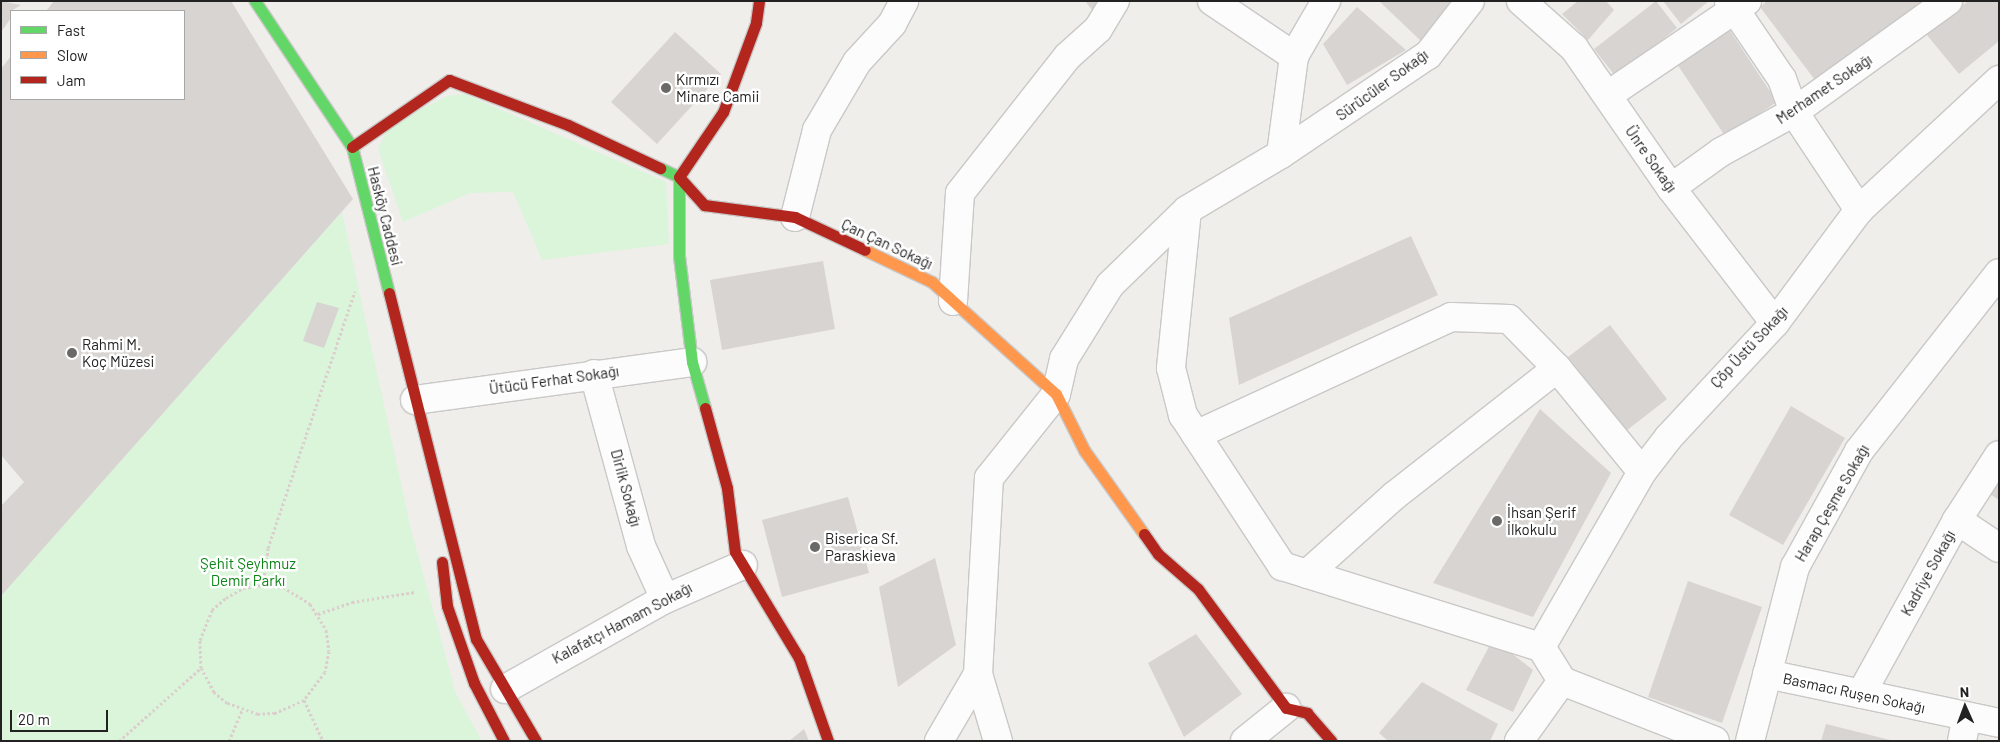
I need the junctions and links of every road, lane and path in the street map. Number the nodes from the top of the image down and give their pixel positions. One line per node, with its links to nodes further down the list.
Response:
1 (254, 1): 15 (street, Hasköy Caddesi)
2 (759, 1): 17 (street)
3 (904, 1): 21 (street)
4 (1115, 1): 24 (street)
5 (1212, 1): 11 (street)
6 (1326, 1): 11 (street)
7 (1470, 1): 16 (street, Sürücüler Sokağı)
8 (1521, 1): 13 (street, Ünre Sokağı)
9 (1948, 1): 14 (street, Merhamet Sokağı)
10 (1737, 4): 13 (street); 14 (street)
11 (1294, 56): 16 (street)
12 (1999, 80): 20 (street, Çöp Üstü Sokağı)
13 (1608, 95): 18 (street, Ünre Sokağı)
14 (1794, 112): 18 (street, Merhamet Sokağı); 20 (street)
15 (352, 147): 17 (street); 30 (street, Hasköy Caddesi)
16 (1281, 154): 19 (street, Sürücüler Sokağı)
17 (679, 177): 21 (street, Çan Çan Sokağı); 26 (street)
18 (1671, 188): 25 (street, Ünre Sokağı)
19 (1187, 210): 29 (street, Sürücüler Sokağı); 31 (street)
20 (1859, 210): 25 (street, Çöp Üstü Sokağı)
21 (795, 217): 24 (street, Çan Çan Sokağı)
22 (1998, 275): 46 (street, Harap Çeşme Sokağı)
23 (356, 289): 39 (path)
24 (953, 301): 29 (street, Çan Çan Sokağı)
25 (1775, 323): 34 (street, Çöp Üstü Sokağı)
26 (692, 362): 28 (street, Ütücü Ferhat Sokağı); 37 (street)
27 (1557, 368): 31 (street); 34 (street); 38 (street)
28 (594, 374): 30 (street, Ütücü Ferhat Sokağı); 41 (street, Dirlik Sokağı)
29 (1056, 394): 45 (street); 51 (street)
30 (415, 400): 33 (street, Hasköy Caddesi)
31 (1196, 435): 38 (street)
32 (1999, 455): 35 (street, Kadriye Sokağı)
33 (431, 462): 40 (street); 48 (street)
34 (1642, 472): 43 (street, Çöp Üstü Sokağı)
35 (1957, 520): 36 (street); 49 (street, Kadriye Sokağı)
36 (1999, 548)
37 (743, 565): 41 (street, Kalafatçı Hamam Sokağı); 60 (street)
38 (1307, 574): 43 (street)
39 (263, 585): 42 (path); 44 (path)
40 (445, 587): 42 (path); 58 (street)
41 (665, 599): 48 (street, Kalafatçı Hamam Sokağı)
42 (318, 614): 50 (path)
43 (1541, 648): 47 (street)
44 (201, 668): 52 (path); 55 (path)
45 (978, 674): 61 (street); 62 (street)
46 (1767, 674): 49 (street, Basmacı Ruşen Sokağı); 67 (street, Harap Çeşme Sokağı)
47 (1562, 681): 65 (street); 66 (street)
48 (505, 689): 59 (street)
49 (1861, 694): 54 (street, Basmacı Ruşen Sokağı)
50 (304, 700): 52 (path); 57 (path)
51 (1286, 708): 63 (street); 64 (street)
52 (242, 710): 56 (path)
53 (1999, 723): 54 (street, Basmacı Ruşen Sokağı)
54 (1964, 729)
55 (119, 741)
56 (230, 741)
57 (323, 741)
58 (504, 741)
59 (536, 741)
60 (828, 741)
61 (939, 741)
62 (998, 741)
63 (1245, 741)
64 (1331, 741)
65 (1519, 741)
66 (1715, 741)
67 (1750, 741)

